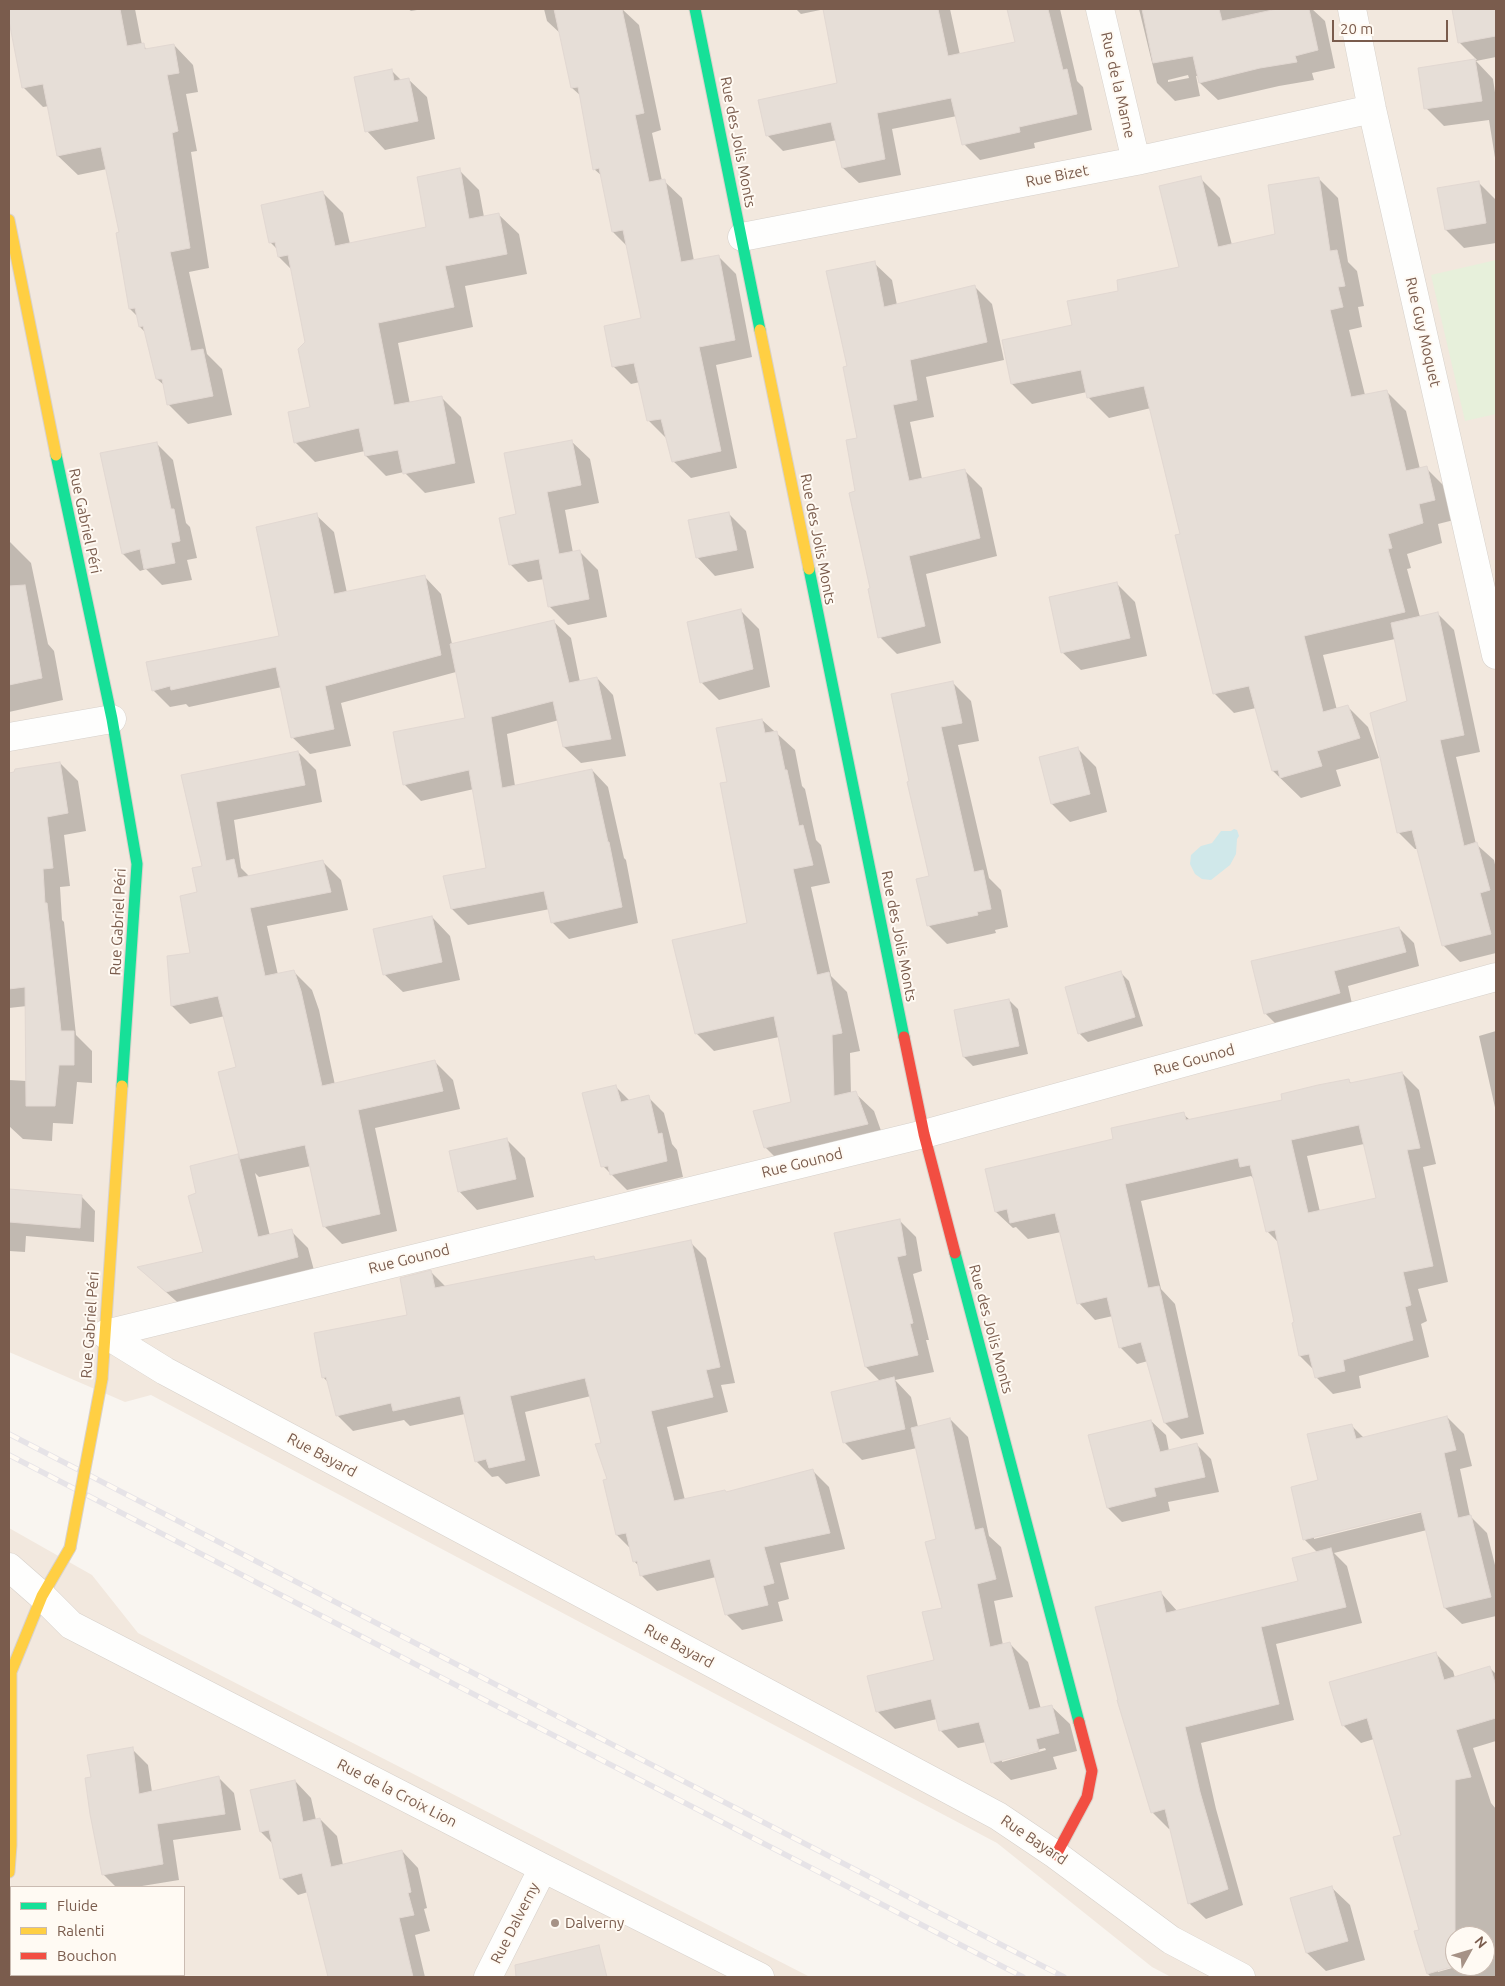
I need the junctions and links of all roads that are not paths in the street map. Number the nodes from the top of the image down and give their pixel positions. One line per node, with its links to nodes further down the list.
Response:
1 (695, 9): 7 (street, Rue des Jolis Monts)
2 (1100, 9): 5 (street, Rue de la Marne)
3 (1352, 9): 4 (street, Rue Guy Moquet)
4 (1372, 109): 5 (street, Rue Bizet); 8 (street, Rue Guy Moquet)
5 (1136, 161): 7 (street, Rue Bizet)
6 (9, 220): 9 (street, Rue Gabriel Péri)
7 (742, 238): 12 (street, Rue des Jolis Monts)
8 (1496, 655)
9 (112, 719): 10 (street); 13 (street, Rue Gabriel Péri)
10 (9, 737)
11 (1496, 977): 12 (street, Rue Gounod)
12 (924, 1134): 13 (street, Rue Gounod); 16 (street, Rue des Jolis Monts)
13 (105, 1334): 15 (street, Rue Gabriel Péri, bridge); 16 (street, Rue Bayard)
14 (9, 1567): 15 (street, Rue de la Croix Lion)
15 (42, 1596): 17 (street, Rue de la Croix Lion); 18 (street, Rue Gabriel Péri)
16 (1056, 1854): 21 (street, Rue Bayard)
17 (543, 1868): 19 (street, Rue Dalverny); 20 (street, Rue de la Croix Lion)
18 (9, 1872)
19 (488, 1977)
20 (760, 1977)
21 (1241, 1977)

